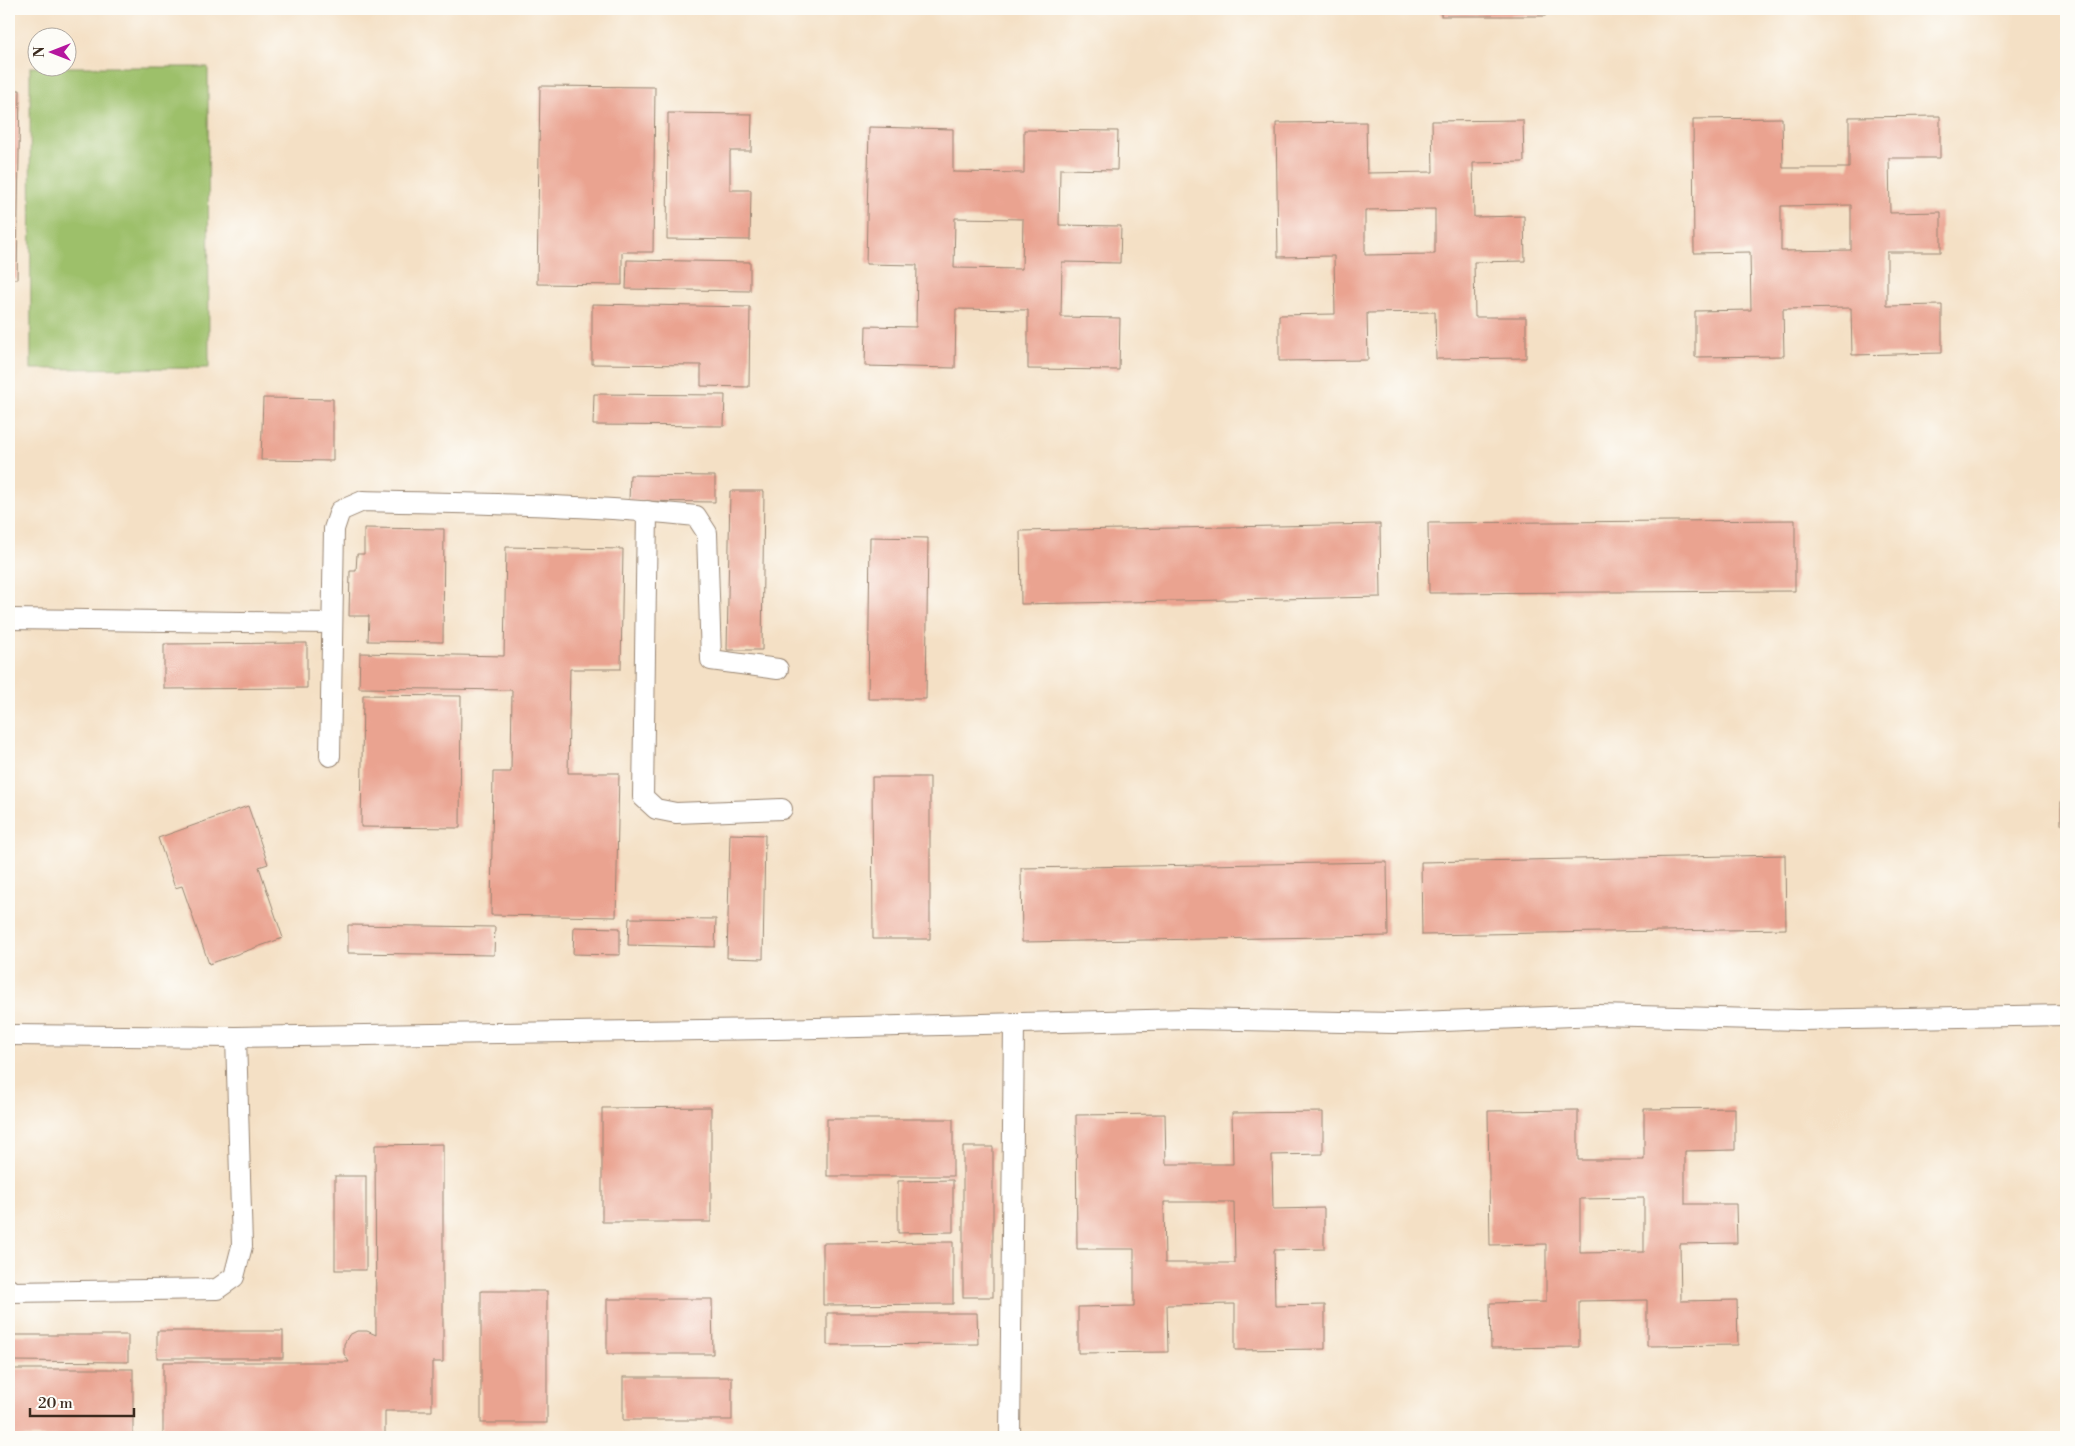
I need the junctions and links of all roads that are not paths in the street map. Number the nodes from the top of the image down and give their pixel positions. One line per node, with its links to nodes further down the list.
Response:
1 (647, 511): 3 (lane); 4 (lane); 6 (lane)
2 (9, 619): 3 (lane)
3 (331, 623): 5 (lane)
4 (778, 669)
5 (330, 756)
6 (782, 809)
7 (2066, 1014): 8 (lane)
8 (1014, 1023): 10 (lane); 12 (lane)
9 (9, 1035): 10 (lane)
10 (236, 1037): 11 (lane)
11 (9, 1289)
12 (1010, 1437)

